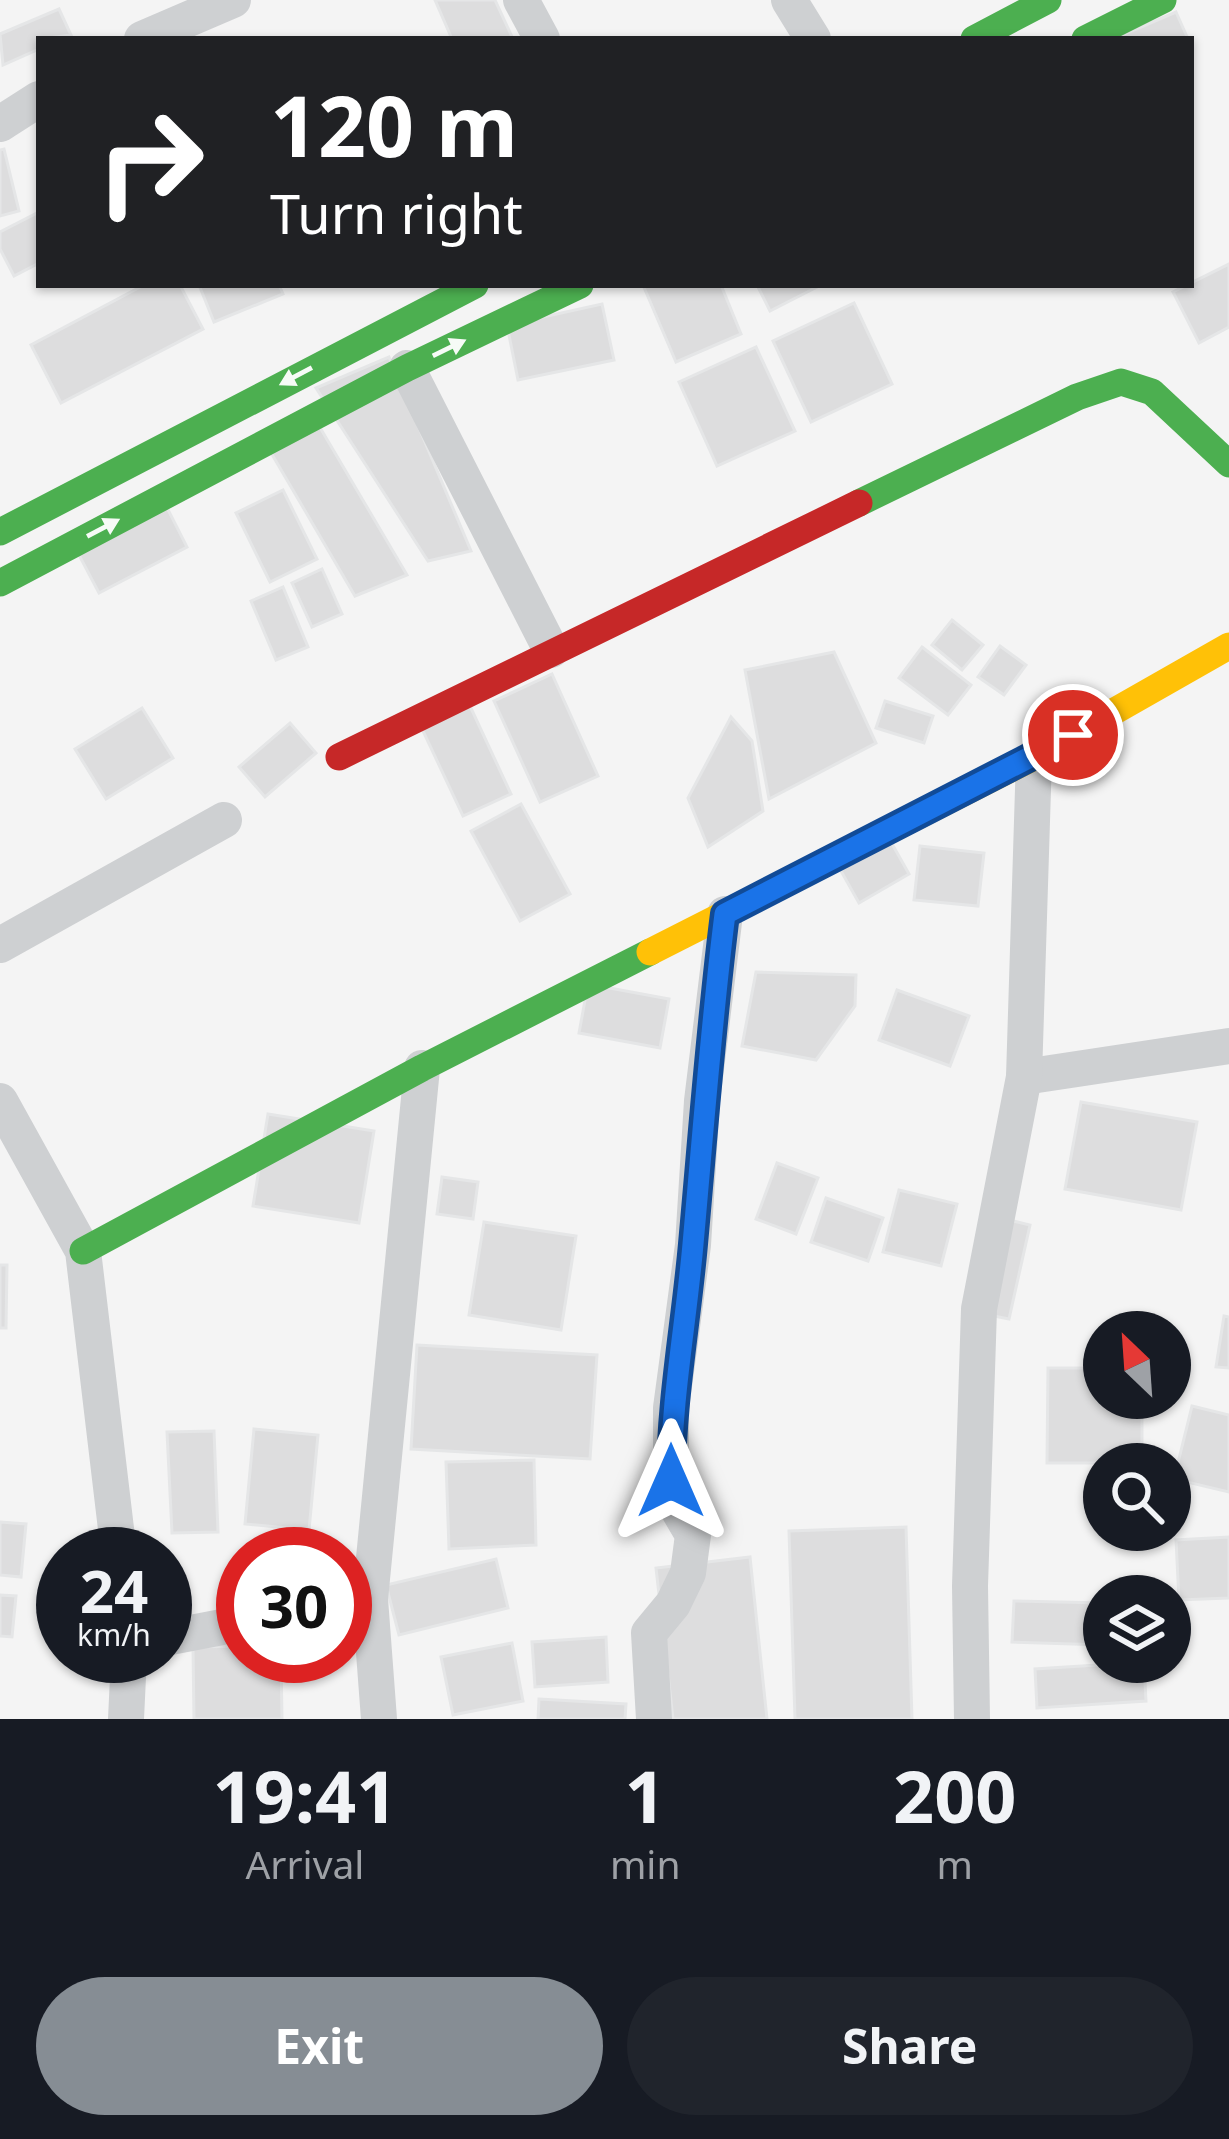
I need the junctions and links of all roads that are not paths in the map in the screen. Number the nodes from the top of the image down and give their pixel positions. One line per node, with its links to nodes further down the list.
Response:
1 (233, 0): 6 (street)
2 (521, 0): 7 (street)
3 (789, 0): 8 (street)
4 (1048, 0): 9 (street)
5 (1163, 0): 10 (street)
6 (149, 36)
7 (540, 36)
8 (811, 36)
9 (980, 36)
10 (1091, 36)
11 (36, 101): 12 (street)
12 (0, 124)
13 (469, 288): 17 (street, one-way to 17)
14 (574, 288): 15 (street, one-way to 14)
15 (407, 368): 18 (street, one-way to 15); 20 (street)
16 (1229, 464): 20 (street)
17 (0, 532)
18 (0, 583)
19 (1229, 646): 22 (street)
20 (551, 650): 21 (street)
21 (339, 757)
22 (1034, 757): 24 (street); 28 (street)
23 (224, 820): 25 (street)
24 (725, 914): 27 (street); 37 (street)
25 (0, 945)
26 (1229, 1046): 28 (street)
27 (422, 1068): 30 (street); 32 (street)
28 (1024, 1077): 38 (street)
29 (0, 1101): 30 (street)
30 (83, 1250): 31 (street)
31 (116, 1527)
32 (366, 1527)
33 (372, 1681): 36 (street)
34 (128, 1683): 35 (street)
35 (126, 1719)
36 (379, 1719)
37 (654, 1719)
38 (972, 1719)

